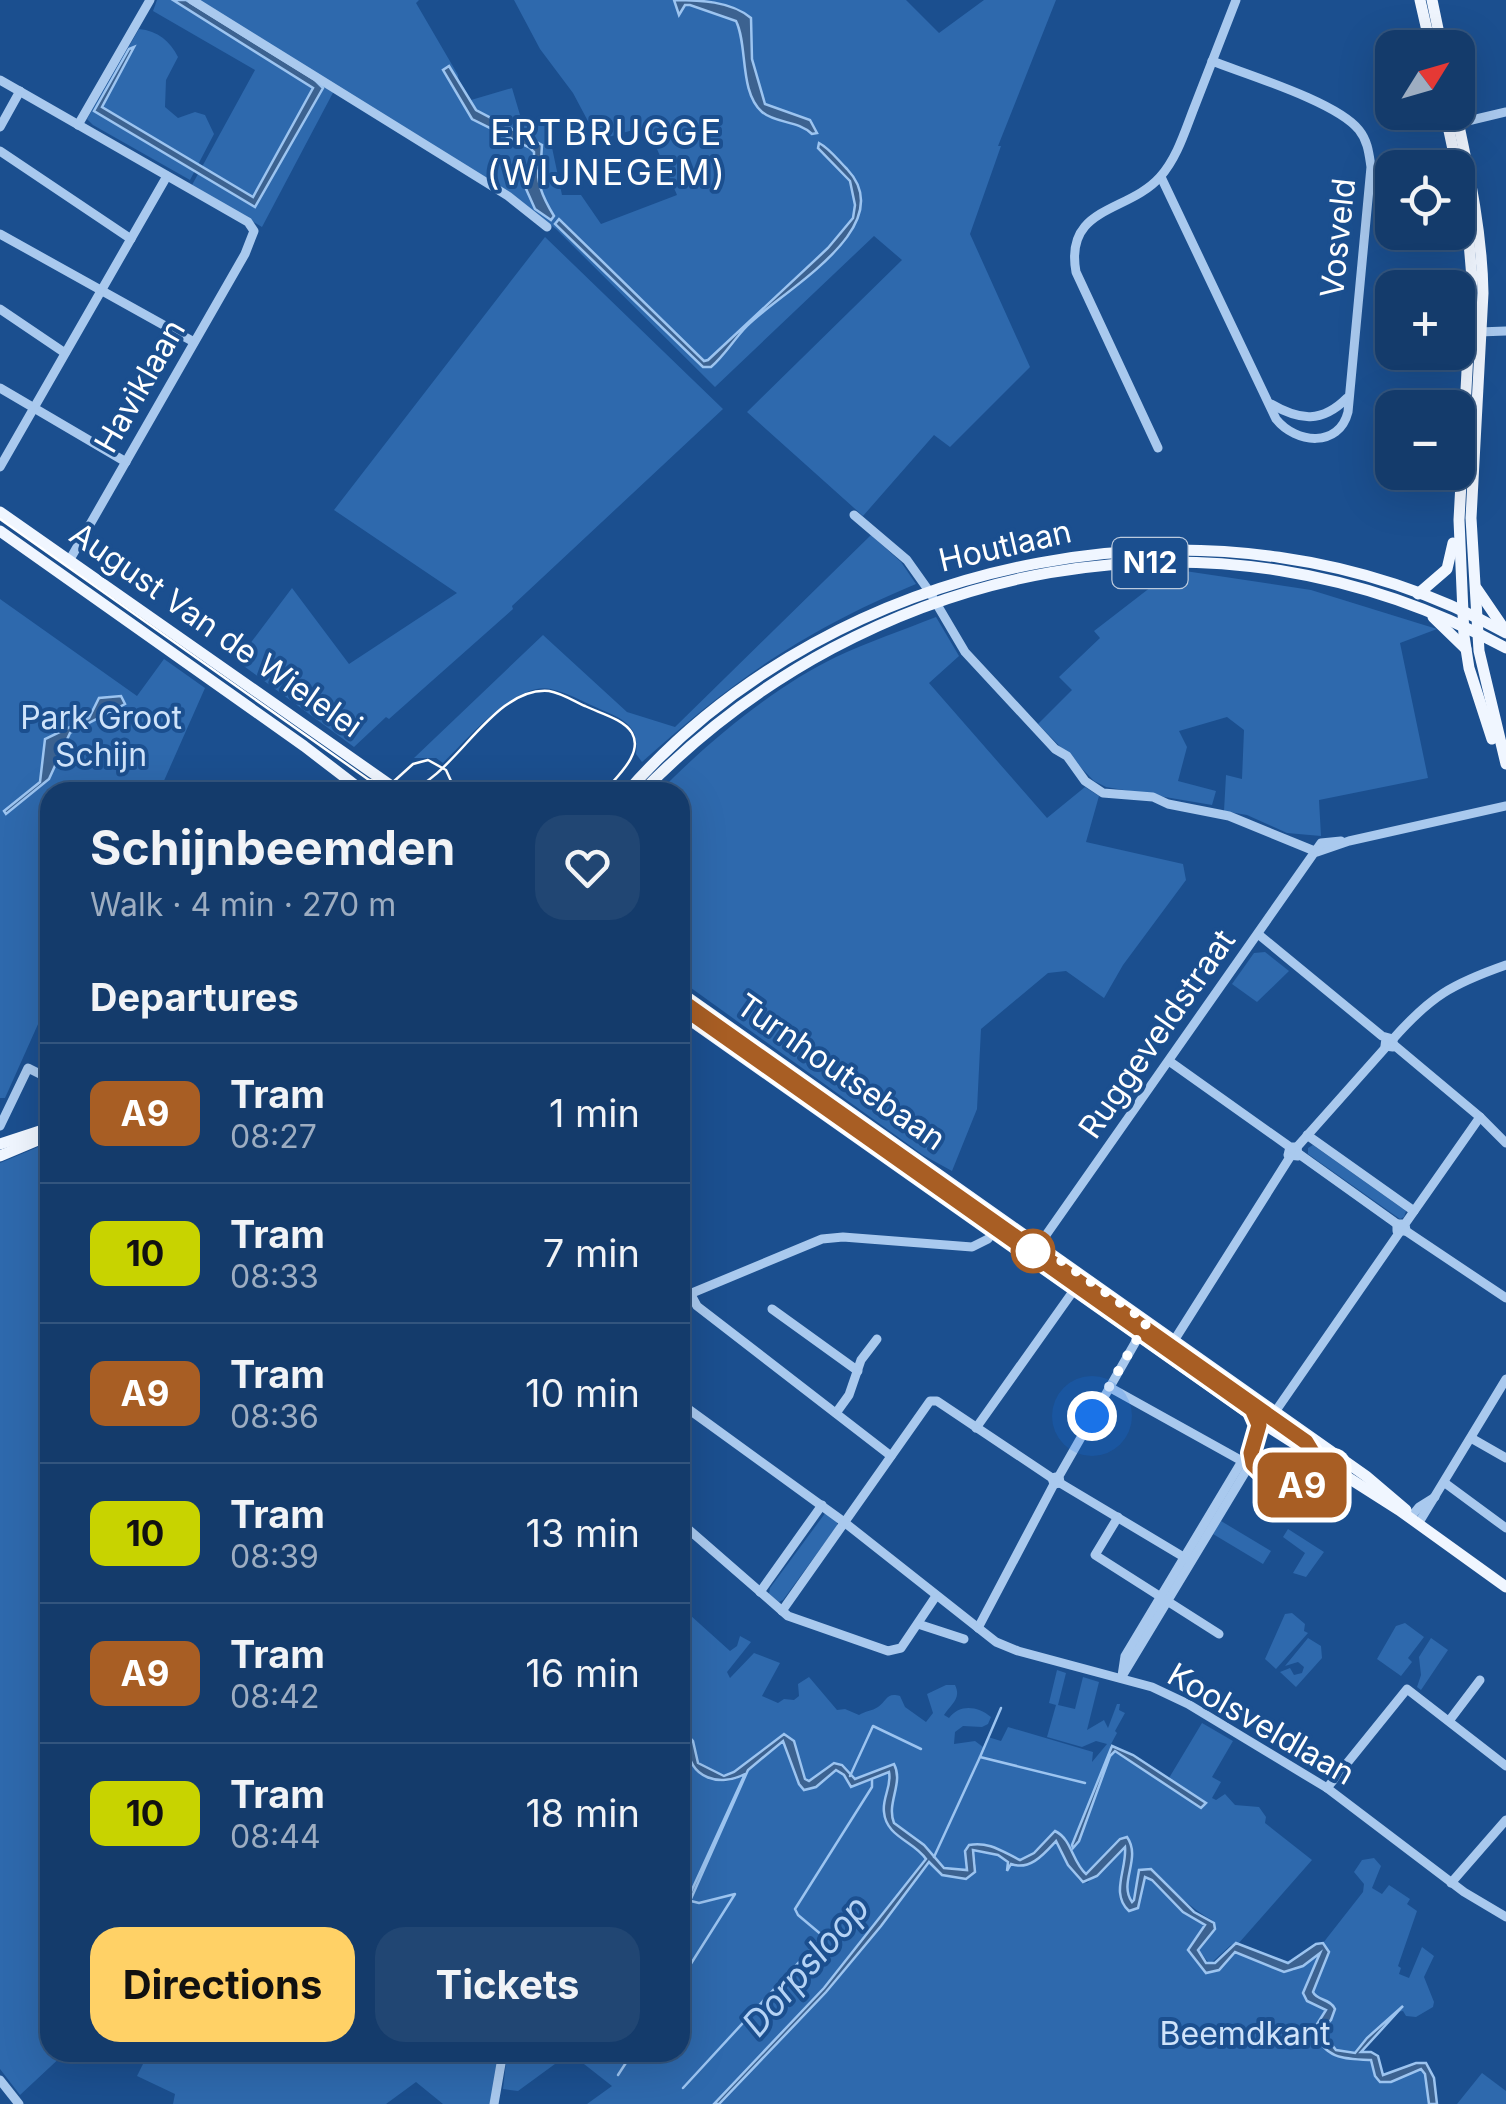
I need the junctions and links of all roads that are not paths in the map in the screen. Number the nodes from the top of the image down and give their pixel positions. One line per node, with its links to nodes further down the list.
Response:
1 (150, 0): 13 (street)
2 (192, 0): 18 (street)
3 (1236, 0): 8 (street)
4 (1420, 0): 6 (main road)
5 (1432, 0): 7 (main road)
6 (1426, 30)
7 (1438, 30)
8 (1212, 61): 17 (street); 29 (street, Vosveld)
9 (0, 80): 10 (street)
10 (20, 92): 13 (street); 14 (street)
11 (1506, 112): 12 (street)
12 (1475, 116)
13 (78, 125): 16 (street)
14 (0, 127)
15 (0, 151): 20 (street)
16 (167, 176): 20 (street); 26 (street, Haviklaan)
17 (1160, 176): 30 (street, Vosveld); 32 (street)
18 (547, 227)
19 (0, 234): 22 (street)
20 (131, 239): 22 (street)
21 (1472, 250): 25 (main road)
22 (102, 289): 26 (street); 27 (street)
23 (0, 309): 27 (street)
24 (1506, 331): 25 (street)
25 (1476, 332): 37 (main road); 40 (main road)
26 (194, 342): 33 (street, Haviklaan)
27 (66, 354): 31 (street)
28 (0, 388): 31 (street)
29 (1347, 398): 30 (street); 30 (street, Vosveld)
30 (1271, 404)
31 (34, 408): 33 (street); 34 (street)
32 (1158, 448)
33 (126, 462): 39 (street, Haviklaan)
34 (0, 467)
35 (0, 512): 39 (main road, August Van de Wielelei)
36 (854, 515): 42 (street)
37 (1459, 520): 41 (main road); 44 (main road)
38 (0, 531): 53 (main road, August Van de Wielelei)
39 (69, 561): 54 (main road, August Van de Wielelei)
40 (1476, 587): 45 (main road); 47 (main road)
41 (1418, 594): 42 (main road, Houtlaan / N12); 44 (main road, Houtlaan / N12)
42 (932, 596): 43 (main road, Houtlaan / N12); 55 (main road, Houtlaan / N12); 56 (main road, Houtlaan / N12); 58 (street)
43 (1423, 610): 46 (main road, Houtlaan / N12); 49 (main road)
44 (1462, 610): 45 (main road, Houtlaan / N12); 46 (main road)
45 (1476, 616): 47 (main road, Houtlaan / N12); 48 (main road)
46 (1463, 625): 48 (main road, Houtlaan / N12); 49 (main road)
47 (1506, 632)
48 (1478, 633): 50 (main road, Houtlaan / N12); 51 (main road)
49 (1466, 649): 52 (main road)
50 (1506, 649): 51 (main road)
51 (1483, 670): 52 (main road)
52 (1505, 762)
53 (351, 782)
54 (386, 782)
55 (637, 782)
56 (653, 782)
57 (1506, 810): 58 (street)
58 (1318, 850): 59 (street, Ruggeveldstraat)
59 (1258, 934): 63 (street); 64 (street, Ruggeveldstraat)
60 (1506, 965): 63 (street)
61 (690, 999): 75 (main road, Turnhoutsebaan)
62 (690, 1021): 77 (main road, Turnhoutsebaan)
63 (1390, 1043): 66 (street); 69 (street)
64 (1169, 1061): 73 (street); 81 (street, Ruggeveldstraat)
65 (40, 1073): 67 (street)
66 (1480, 1117): 72 (street); 76 (street)
67 (0, 1127): 71 (street)
68 (40, 1134): 71 (main road)
69 (1307, 1135): 73 (street); 76 (street)
70 (40, 1136): 74 (main road)
71 (6, 1142)
72 (1506, 1143)
73 (1294, 1151): 79 (street); 90 (street)
74 (0, 1156)
75 (970, 1196): 77 (street); 78 (main road, Turnhoutsebaan)
76 (1414, 1210): 79 (street)
77 (961, 1212): 80 (main road, Turnhoutsebaan)
78 (1002, 1219): 80 (street); 81 (main road, Turnhoutsebaan)
79 (1402, 1228): 84 (street); 96 (street)
80 (992, 1234): 82 (main road, Turnhoutsebaan); 83 (street)
81 (1039, 1245): 87 (main road, Turnhoutsebaan)
82 (1074, 1290): 88 (main road, Turnhoutsebaan); 98 (street)
83 (690, 1294)
84 (1506, 1298)
85 (690, 1300): 97 (street)
86 (772, 1309): 92 (street)
87 (1147, 1322): 88 (street); 90 (main road, Turnhoutsebaan)
88 (1138, 1336): 91 (main road, Turnhoutsebaan); 94 (street)
89 (877, 1339): 92 (street)
90 (1174, 1340): 91 (street); 96 (main road, Turnhoutsebaan)
91 (1158, 1350): 103 (main road, Turnhoutsebaan)
92 (858, 1371): 97 (street)
93 (1506, 1378): 99 (street)
94 (1109, 1387): 102 (street); 111 (street)
95 (690, 1410): 105 (street, Koolsveldlaan)
96 (1275, 1412): 103 (main road, Turnhoutsebaan)
97 (836, 1413): 100 (street)
98 (976, 1428): 100 (street); 102 (street)
99 (1471, 1438): 101 (street); 104 (street)
100 (891, 1456): 108 (street)
101 (1506, 1458)
102 (1056, 1480): 106 (street); 118 (street)
103 (1363, 1481): 107 (main road, Turnhoutsebaan)
104 (1445, 1483): 107 (street); 109 (street)
105 (822, 1505): 108 (street, Koolsveldlaan); 113 (street)
106 (1118, 1518): 111 (street); 115 (street)
107 (1414, 1521): 112 (main road, Turnhoutsebaan)
108 (844, 1522): 114 (street, Koolsveldlaan); 116 (street)
109 (1506, 1528)
110 (690, 1531): 113 (street)
111 (1188, 1560): 115 (street)
112 (1506, 1588)
113 (760, 1592): 116 (street)
114 (936, 1596): 117 (street); 118 (street, Koolsveldlaan)
115 (1164, 1598): 119 (street); 121 (street)
116 (782, 1611): 117 (street)
117 (918, 1624): 120 (street)
118 (978, 1628): 121 (street, Koolsveldlaan)
119 (1219, 1634)
120 (964, 1639)
121 (1121, 1678): 125 (street, Koolsveldlaan)
122 (1480, 1680): 123 (street)
123 (1449, 1721): 124 (street); 125 (street)
124 (1506, 1766)
125 (1327, 1788): 127 (street, Koolsveldlaan)
126 (1506, 1820): 127 (street)
127 (1451, 1883): 128 (street, Koolsveldlaan)
128 (1506, 1918)
129 (501, 2062): 132 (street)
130 (0, 2080): 131 (street)
131 (18, 2104)
132 (494, 2104)

